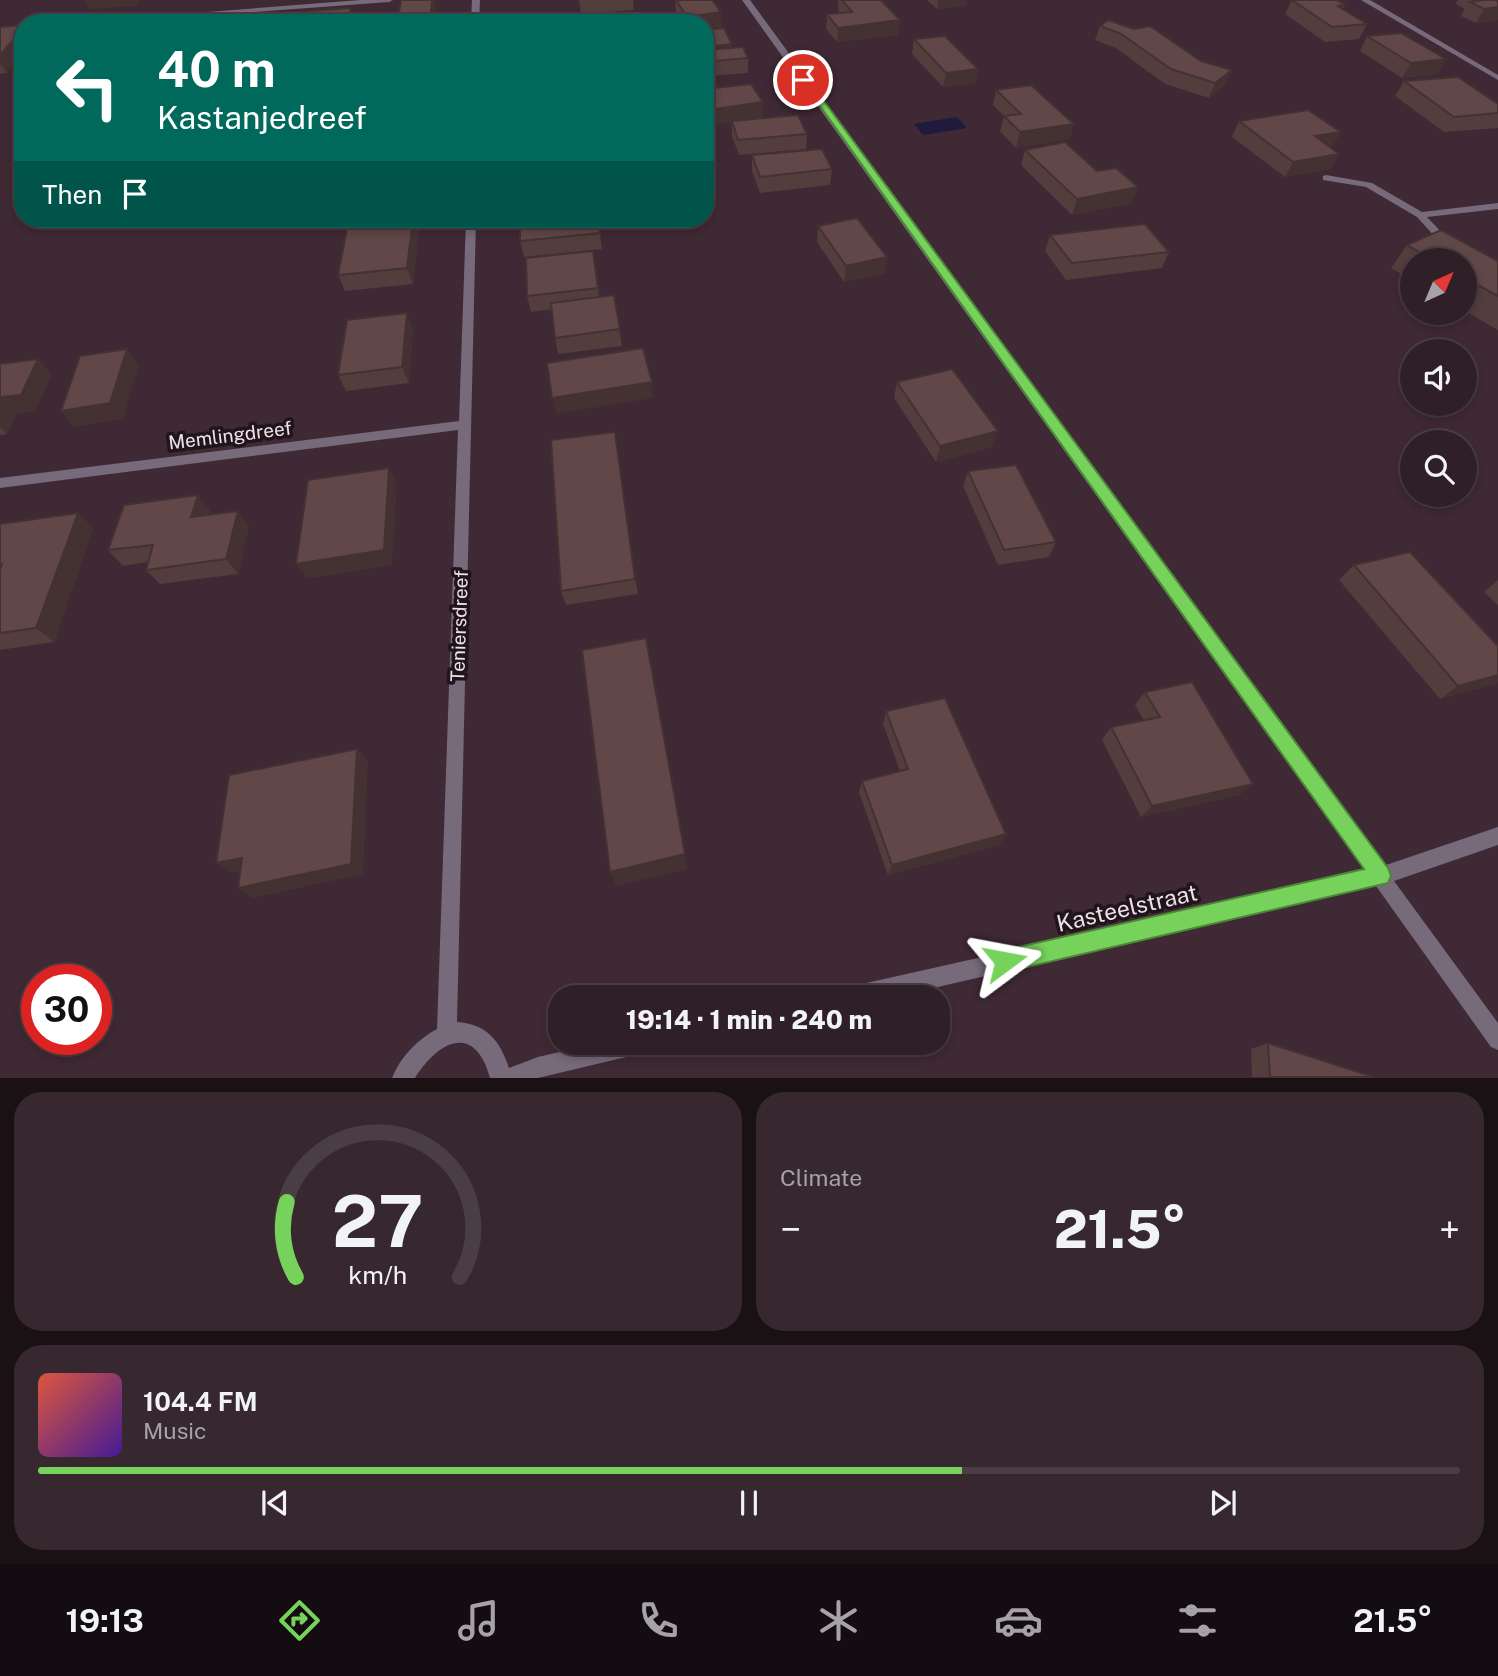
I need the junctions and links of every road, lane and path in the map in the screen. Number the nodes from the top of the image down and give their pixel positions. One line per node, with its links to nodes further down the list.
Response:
1 (389, 0): 4 (street)
2 (746, 0): 15 (street)
3 (1365, 0): 6 (street)
4 (312, 3): 5 (street)
5 (179, 14)
6 (1498, 78)
7 (1326, 178): 9 (street)
8 (1498, 206): 9 (street)
9 (1420, 215): 11 (street)
10 (471, 228): 12 (street, Teniersdreef)
11 (1452, 248)
12 (466, 425): 13 (street, Memlingdreef); 17 (street, Teniersdreef)
13 (0, 483)
14 (1498, 836): 15 (street, Kasteelstraat)
15 (1381, 876): 16 (street, Kasteelstraat); 18 (street)
16 (901, 985)
17 (447, 1034): 20 (street); 21 (street)
18 (1498, 1040)
19 (590, 1055): 22 (street)
20 (402, 1077)
21 (500, 1077)
22 (510, 1077)

